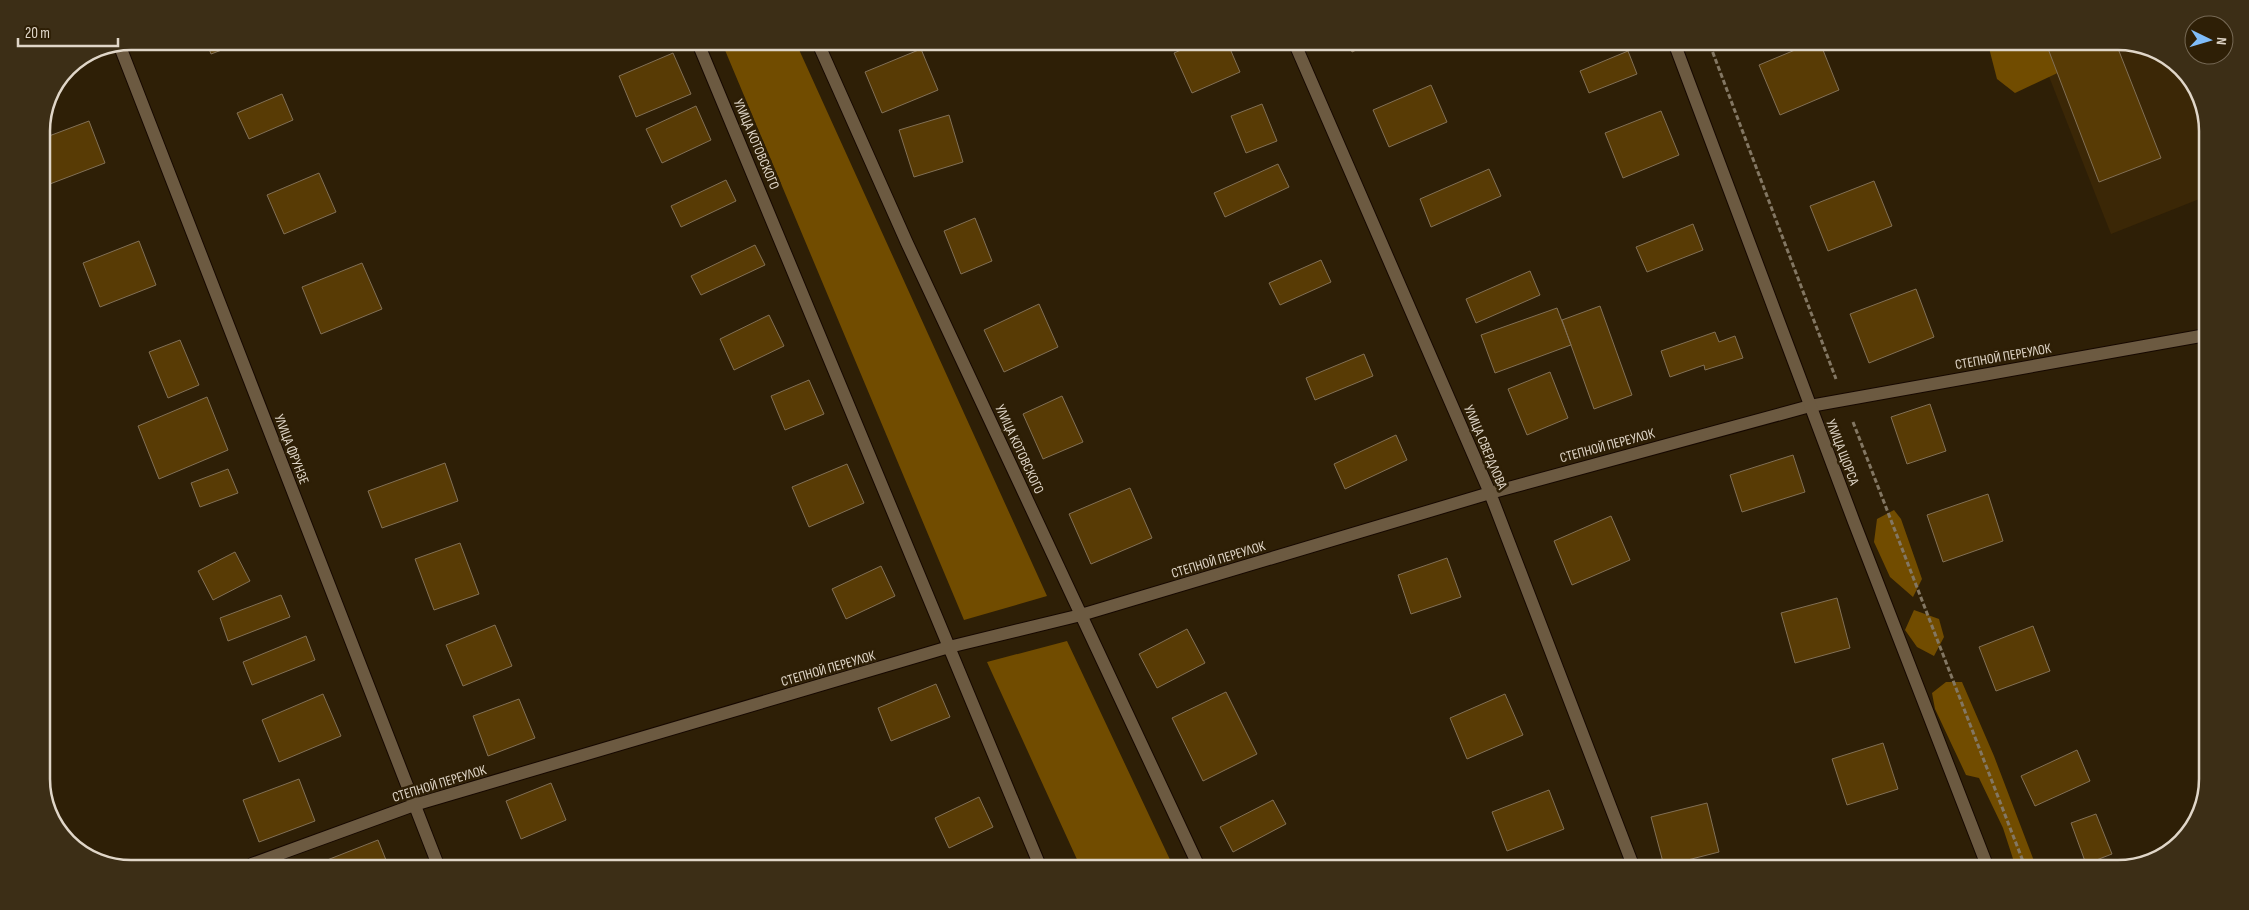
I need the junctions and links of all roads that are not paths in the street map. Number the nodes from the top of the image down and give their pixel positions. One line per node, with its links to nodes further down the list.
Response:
1 (701, 50): 10 (street, УЛИЦА КОТОВСКОГО)
2 (821, 50): 9 (street, УЛИЦА КОТОВСКОГО)
3 (1298, 50): 8 (street, УЛИЦА СВЕРДЛОВА)
4 (1677, 50): 7 (street, УЛИЦА ЩОРСА)
5 (122, 51): 11 (street, УЛИЦА ФРУНЗЕ)
6 (2199, 335): 7 (street, СТЕПНОЙ ПЕРЕУЛОК)
7 (1810, 406): 8 (street, СТЕПНОЙ ПЕРЕУЛОК); 17 (street, УЛИЦА ЩОРСА)
8 (1490, 493): 9 (street, СТЕПНОЙ ПЕРЕУЛОК); 16 (street, УЛИЦА СВЕРДЛОВА)
9 (1081, 615): 10 (street, СТЕПНОЙ ПЕРЕУЛОК); 15 (street, УЛИЦА КОТОВСКОГО)
10 (949, 648): 11 (street, СТЕПНОЙ ПЕРЕУЛОК); 14 (street, УЛИЦА КОТОВСКОГО)
11 (414, 805): 12 (street, СТЕПНОЙ ПЕРЕУЛОК); 13 (street, УЛИЦА ФРУНЗЕ)
12 (263, 860)
13 (436, 860)
14 (1037, 860)
15 (1195, 860)
16 (1631, 860)
17 (1985, 860)

